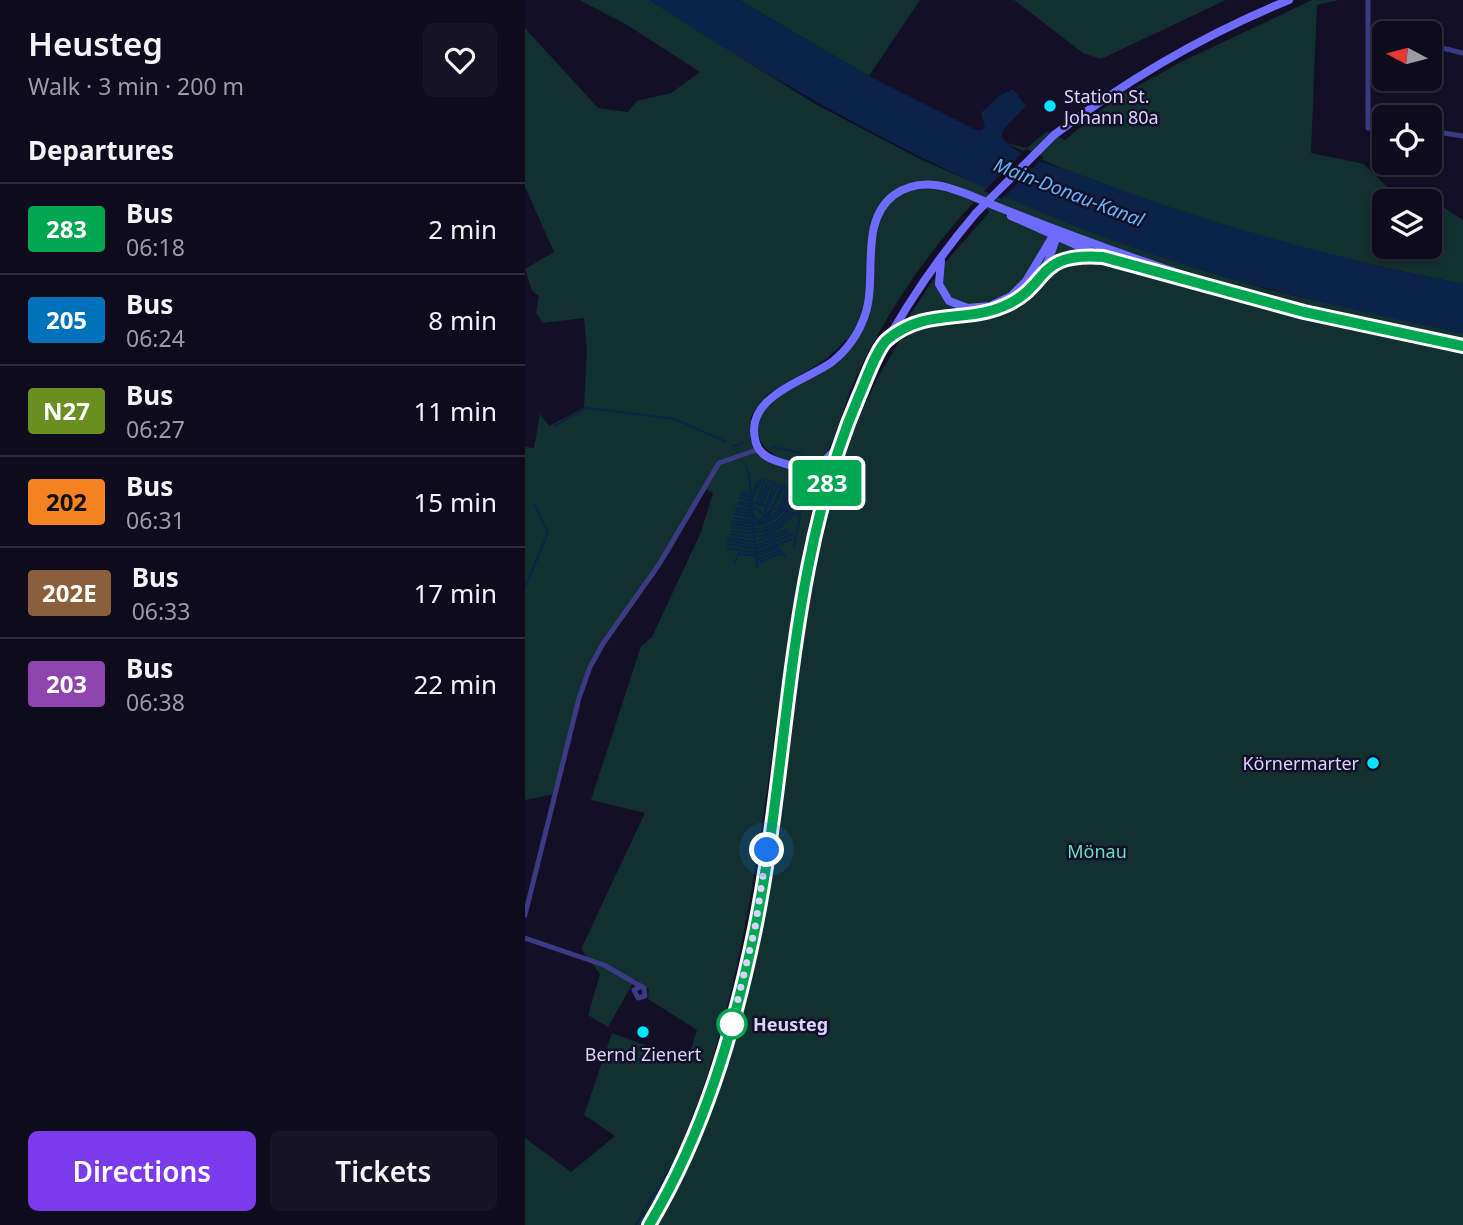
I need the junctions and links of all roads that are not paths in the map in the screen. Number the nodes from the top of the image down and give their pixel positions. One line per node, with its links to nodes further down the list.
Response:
1 (1289, 0): 11 (main road, bridge)
2 (1368, 0): 3 (street)
3 (1369, 44): 4 (street); 7 (street)
4 (1372, 44)
5 (1442, 48): 6 (street)
6 (1463, 53)
7 (1372, 128)
8 (1442, 133): 9 (street)
9 (1463, 136)
10 (1055, 233): 11 (main road); 12 (main road); 13 (main road); 14 (main road); 18 (main road)
11 (942, 255): 15 (main road)
12 (1103, 257): 13 (main road); 14 (main road)
13 (1045, 269): 15 (main road)
14 (1183, 277): 16 (main road)
15 (887, 339): 17 (main road)
16 (1463, 346)
17 (838, 448): 19 (main road); 20 (main road)
18 (758, 449): 19 (main road); 21 (street)
19 (801, 467): 20 (main road)
20 (824, 494): 24 (main road)
21 (525, 915)
22 (525, 938): 23 (street)
23 (641, 986)
24 (649, 1225)

